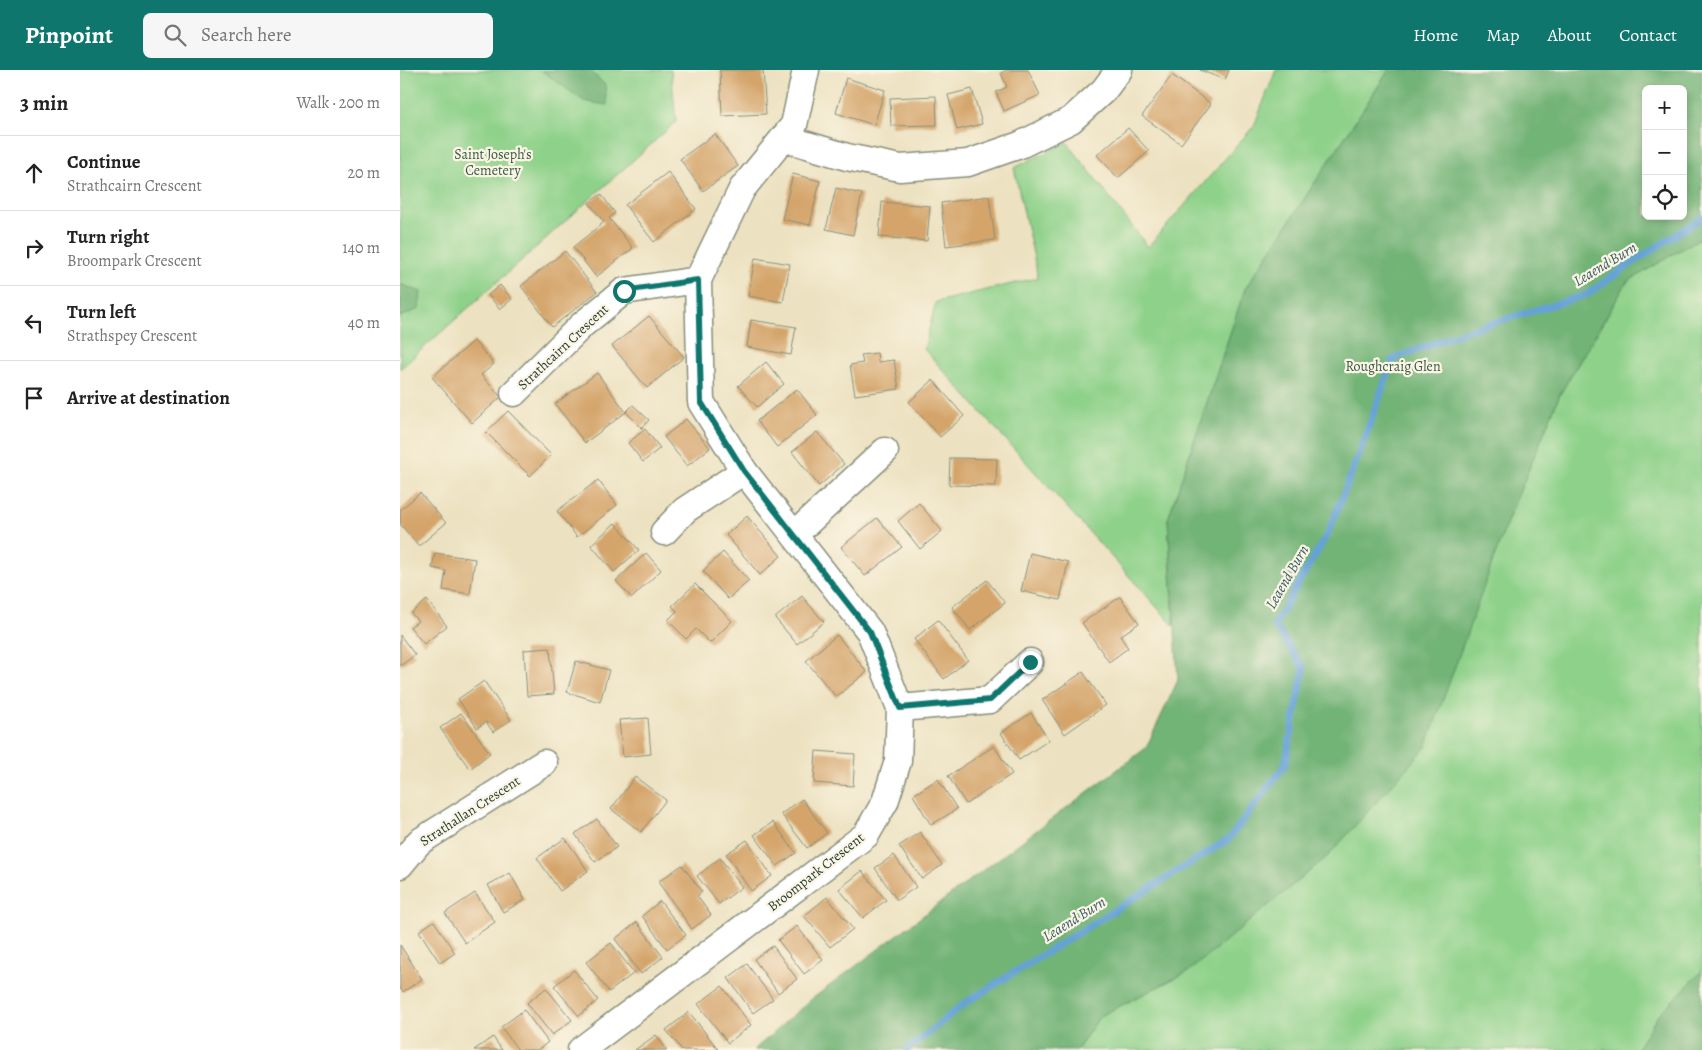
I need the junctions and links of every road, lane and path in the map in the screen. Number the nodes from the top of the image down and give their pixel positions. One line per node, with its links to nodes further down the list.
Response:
1 (806, 70): 3 (street, Broompark Crescent)
2 (1118, 70): 3 (street)
3 (784, 138): 4 (street, Broompark Crescent)
4 (698, 280): 5 (street, Strathcairn Crescent); 7 (street, Broompark Crescent)
5 (514, 393)
6 (885, 451): 9 (street)
7 (744, 471): 8 (street); 9 (street, Broompark Crescent)
8 (664, 532)
9 (794, 535): 11 (street, Broompark Crescent)
10 (1030, 662): 11 (street)
11 (900, 708): 14 (street, Broompark Crescent)
12 (544, 763): 13 (street, Strathallan Crescent)
13 (400, 865)
14 (581, 1050)

